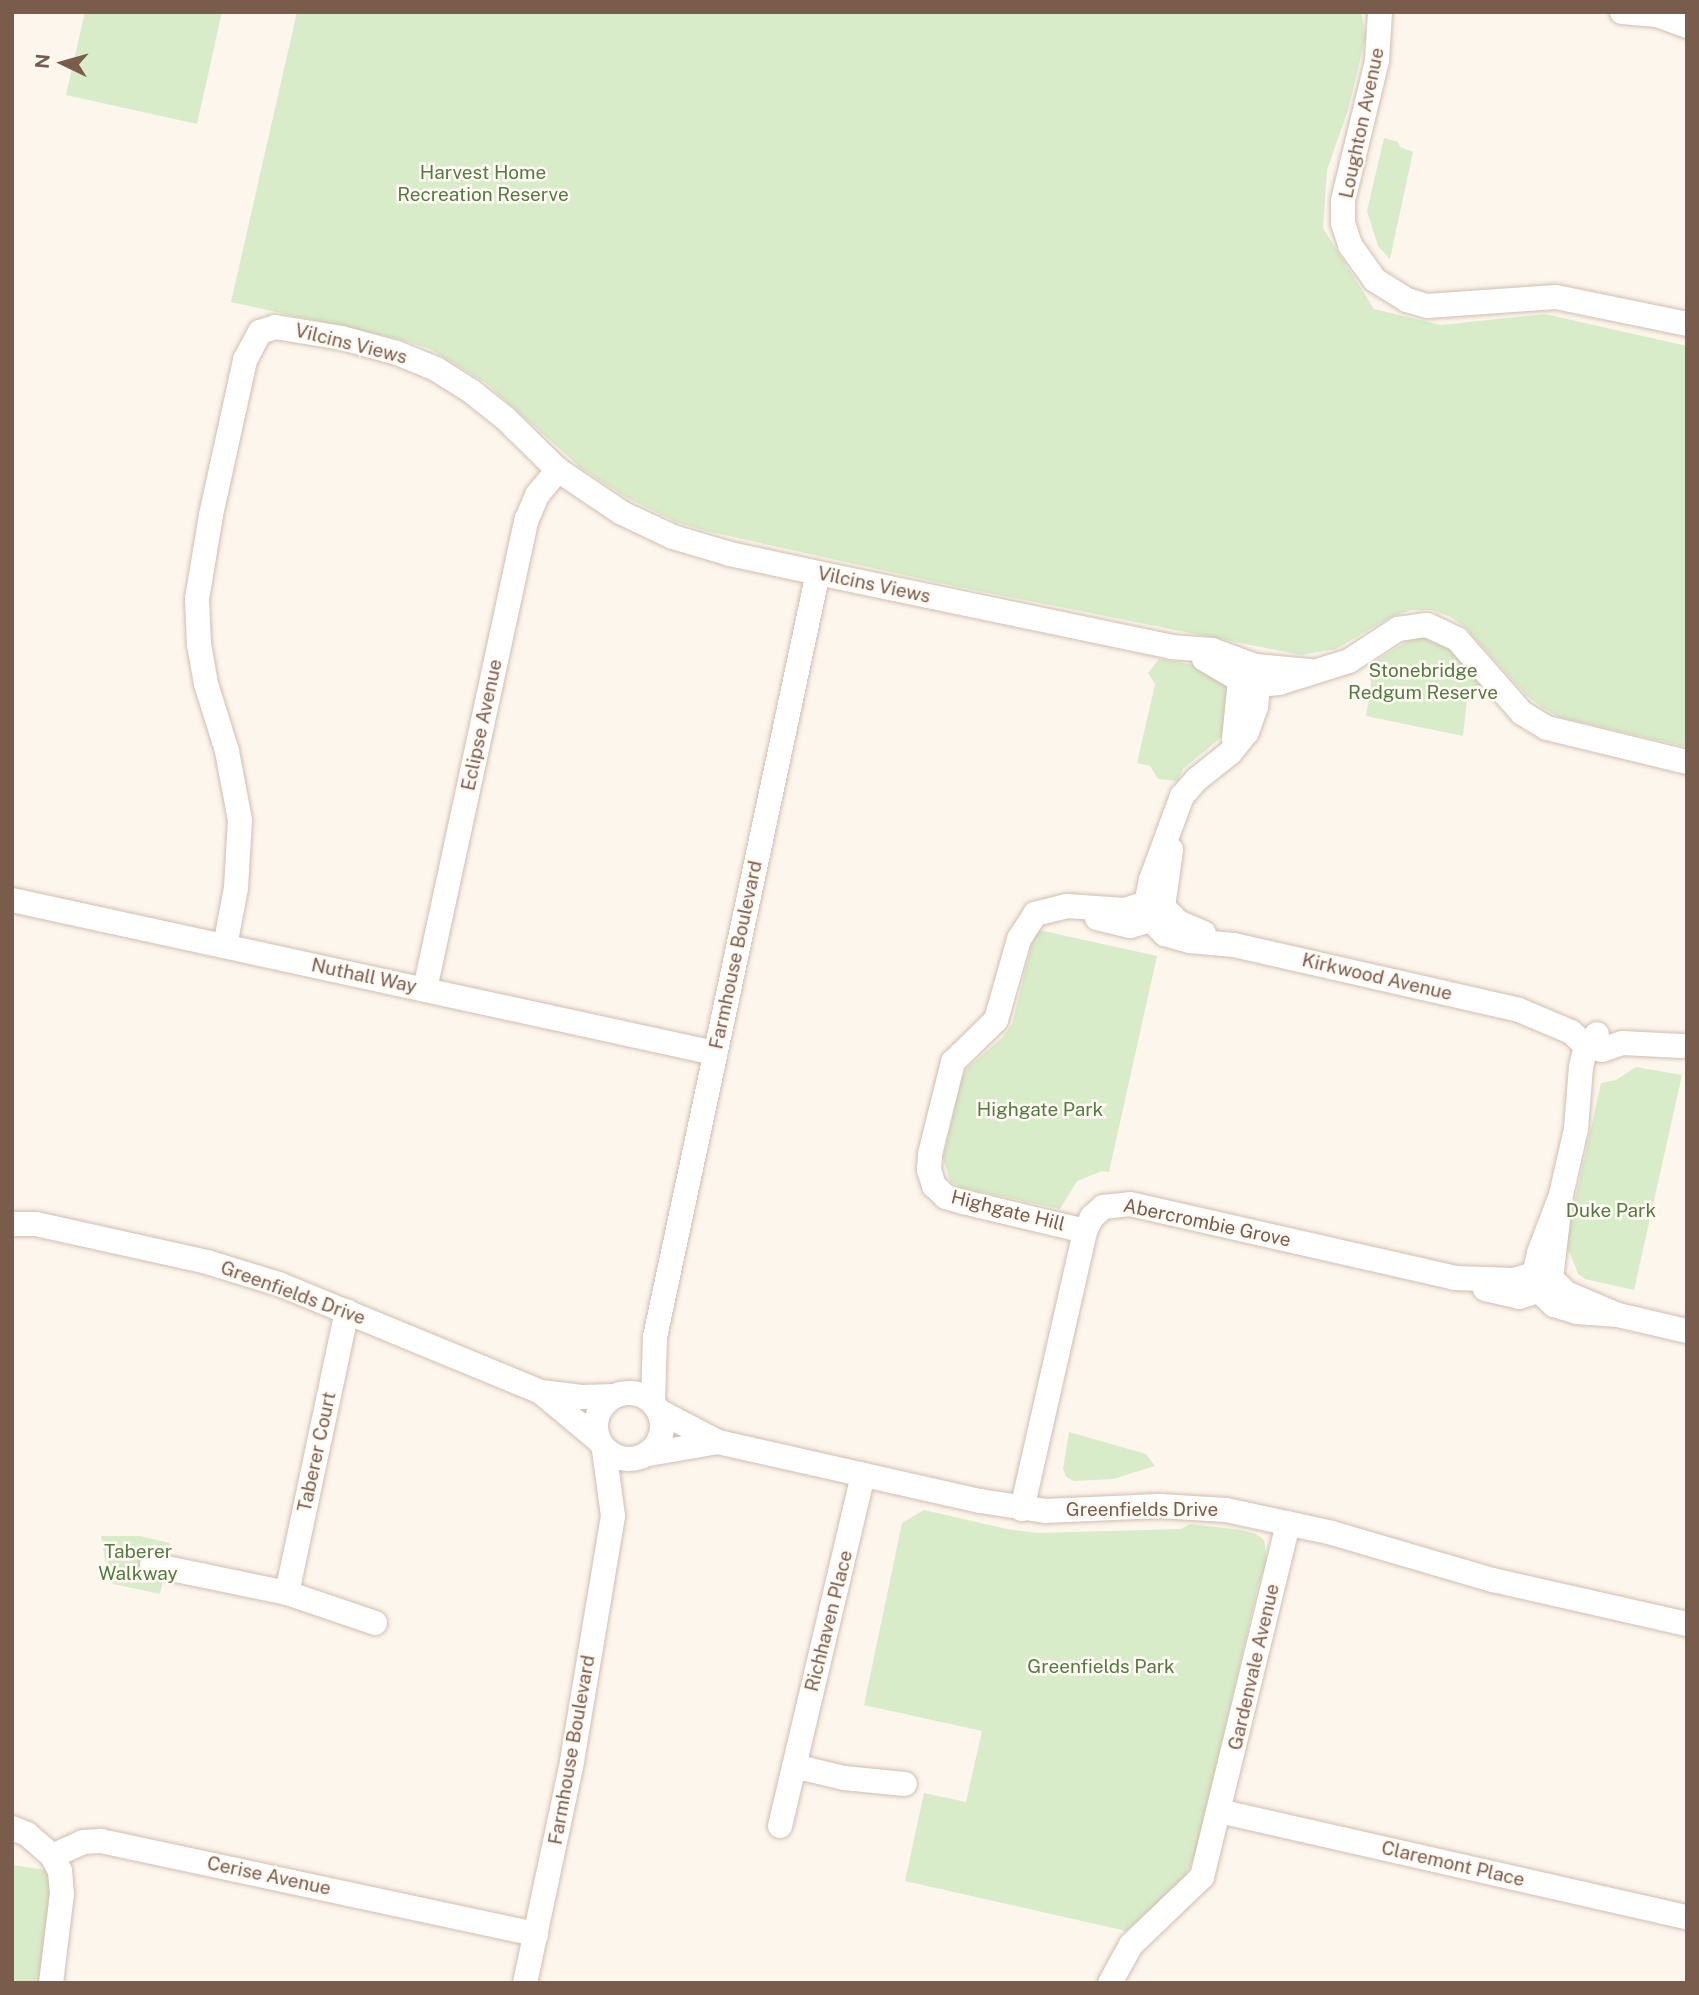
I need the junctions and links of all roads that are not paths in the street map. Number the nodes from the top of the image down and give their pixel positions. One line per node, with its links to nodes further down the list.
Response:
1 (1380, 12): 5 (street, Loughton Avenue)
2 (1622, 12): 3 (street)
3 (1657, 13): 4 (street)
4 (1687, 26)
5 (1687, 324)
6 (558, 470): 7 (street, Vilcins Views); 12 (street, Vilcins Views); 13 (street, Eclipse Avenue)
7 (818, 573): 8 (street, Vilcins Views); 16 (street, Farmhouse Boulevard)
8 (1251, 679): 9 (street, Vilcins Views); 11 (street)
9 (1687, 762)
10 (12, 900): 12 (street, Nuthall Way)
11 (1154, 909): 14 (street, Kirkwood Avenue); 19 (street, Highgate Hill)
12 (225, 947): 13 (street, Nuthall Way)
13 (425, 989): 16 (street, Nuthall Way)
14 (1595, 1043): 15 (street); 20 (street)
15 (1684, 1047)
16 (715, 1053): 23 (street, Farmhouse Boulevard)
17 (12, 1213): 18 (street, Greenfields Drive)
18 (24, 1224): 21 (street, Greenfields Drive)
19 (1085, 1231): 20 (street, Abercrombie Grove); 31 (street, Abercrombie Grove)
20 (1542, 1281): 22 (street)
21 (347, 1311): 24 (street, Greenfields Drive); 35 (street, Taberer Court)
22 (1687, 1331)
23 (655, 1337): 25 (street, Farmhouse Boulevard); 26 (street, Farmhouse Boulevard)
24 (541, 1392): 25 (street, Greenfields Drive); 28 (street, Greenfields Drive)
25 (619, 1395): 26 (street); 28 (street)
26 (656, 1407): 27 (street, Greenfields Drive); 29 (street)
27 (718, 1442): 29 (street, Greenfields Drive); 30 (street, Greenfields Drive)
28 (601, 1444): 29 (street); 32 (street, Farmhouse Boulevard)
29 (644, 1456): 32 (street, Farmhouse Boulevard)
30 (863, 1475): 31 (street, Greenfields Drive); 38 (street, Richhaven Place)
31 (1022, 1509): 33 (street, Greenfields Drive)
32 (613, 1516): 45 (street, Farmhouse Boulevard)
33 (1288, 1522): 37 (street, Greenfields Drive); 40 (street, Gardenvale Avenue)
34 (152, 1565): 35 (street)
35 (287, 1593): 36 (street)
36 (375, 1623)
37 (1687, 1624)
38 (794, 1766): 39 (street); 41 (street, Richhaven Place)
39 (905, 1784)
40 (1220, 1811): 44 (street, Claremont Place); 48 (street, Gardenvale Avenue)
41 (780, 1826)
42 (12, 1828): 43 (street)
43 (52, 1856): 45 (street, Cerise Avenue); 46 (street)
44 (1687, 1917)
45 (537, 1934): 47 (street, Farmhouse Boulevard)
46 (51, 1983)
47 (525, 1983)
48 (1110, 1983)

